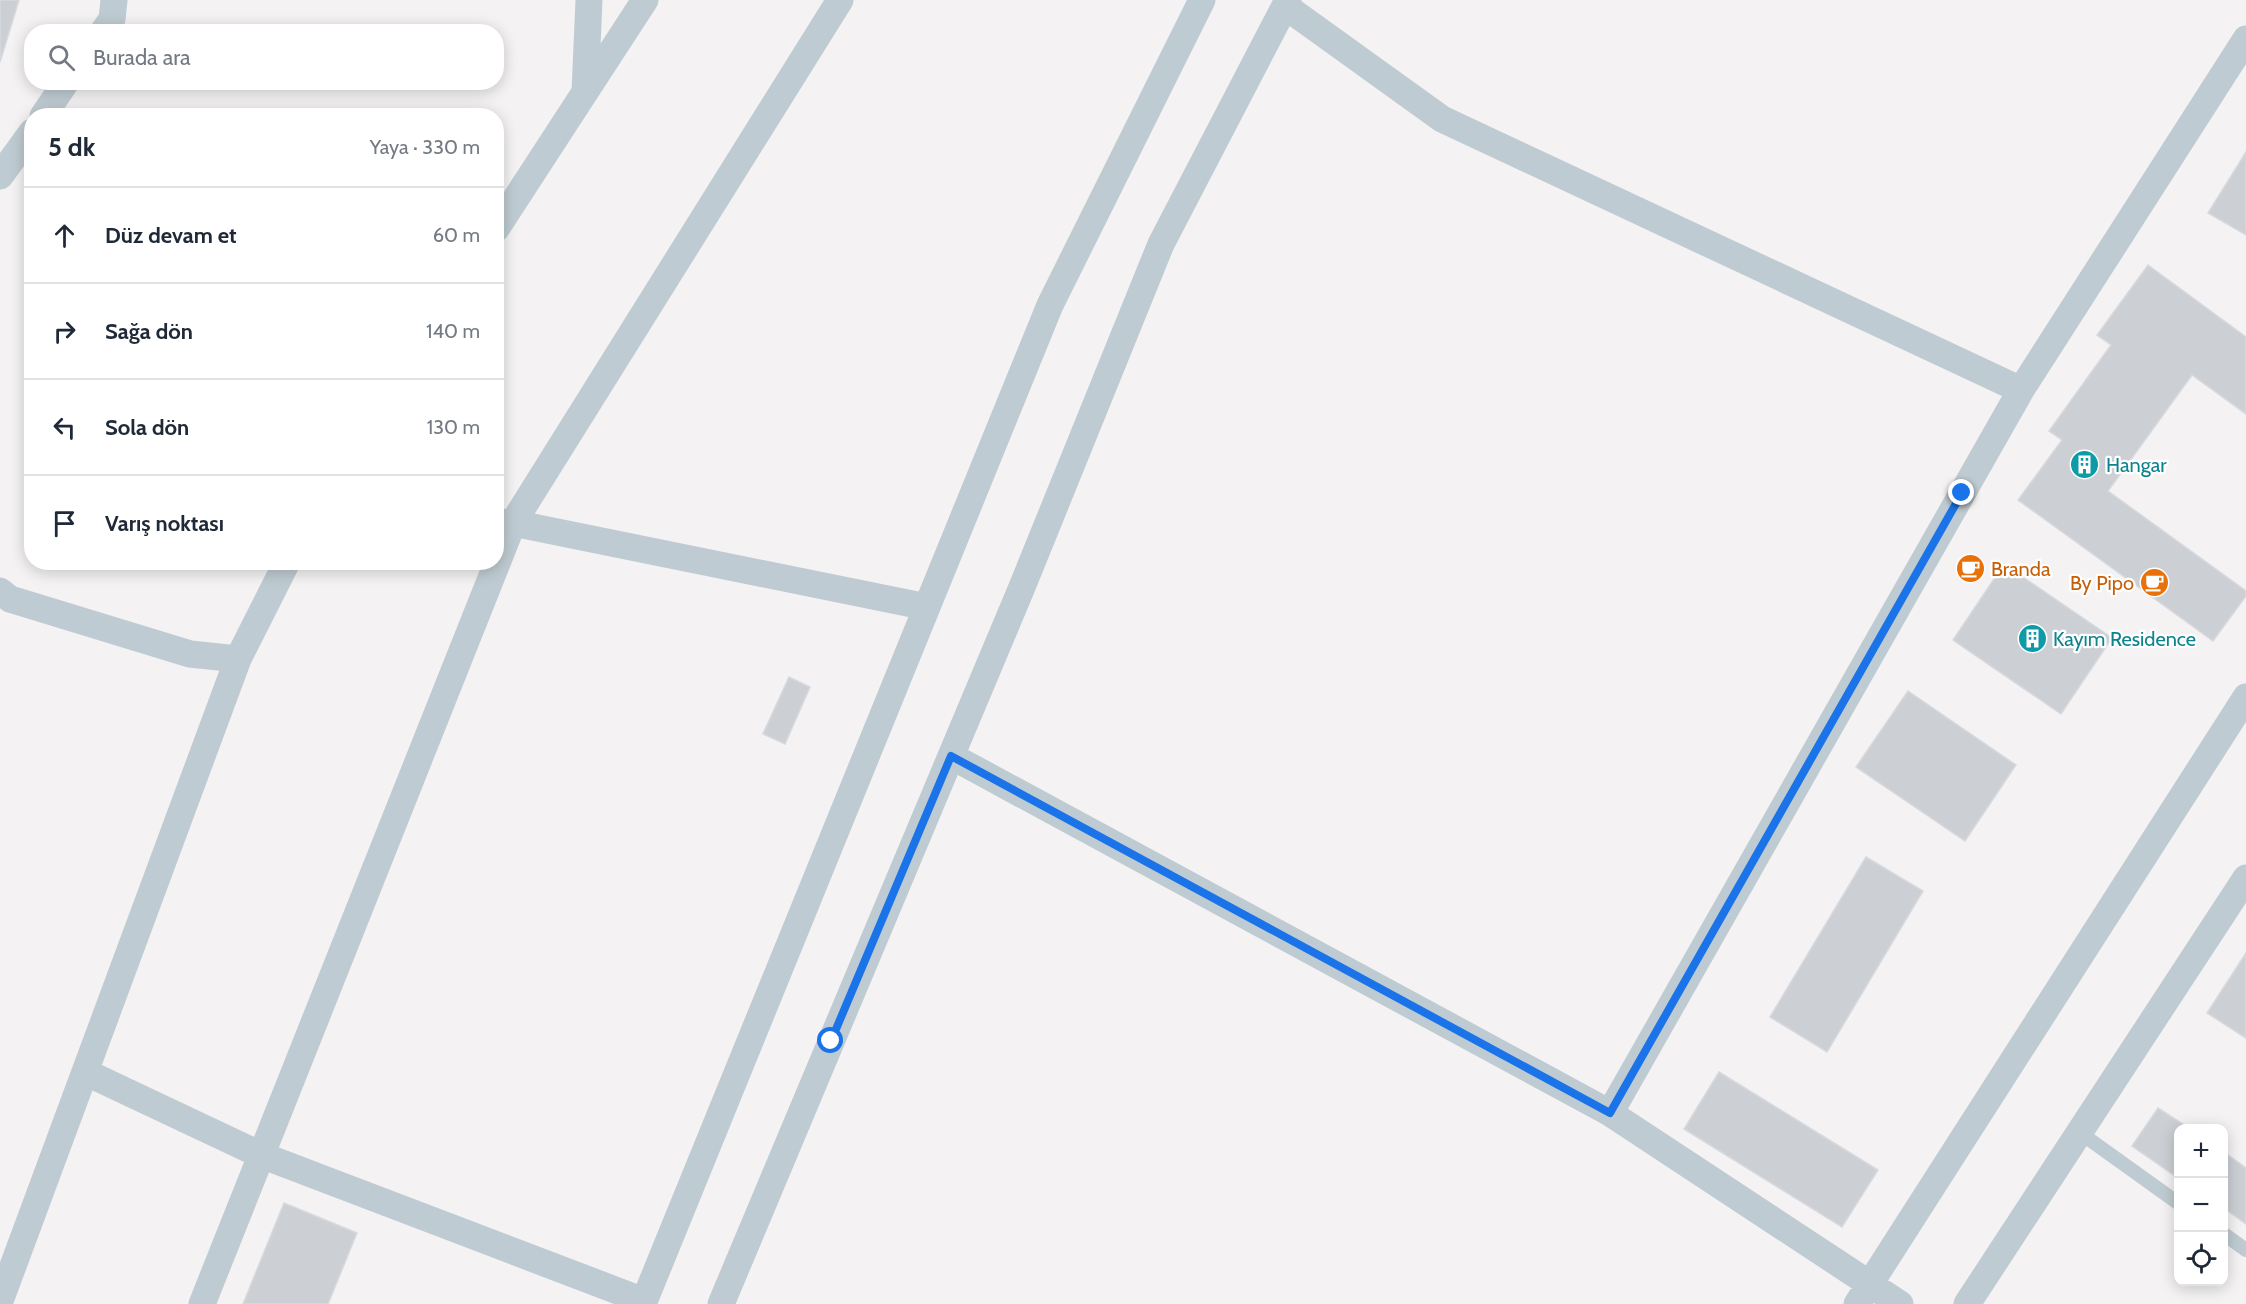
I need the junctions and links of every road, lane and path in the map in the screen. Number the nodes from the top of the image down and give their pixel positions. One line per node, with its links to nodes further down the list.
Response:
1 (114, 0): 7 (street)
2 (590, 0): 10 (street)
3 (645, 0): 10 (street)
4 (840, 0): 16 (street)
5 (1202, 0): 20 (street)
6 (1287, 3): 15 (street); 23 (street)
7 (108, 24)
8 (2246, 39): 15 (street)
9 (61, 90): 11 (street)
10 (585, 93): 14 (street)
11 (48, 108)
12 (24, 143): 13 (street)
13 (0, 176)
14 (504, 217)
15 (2021, 390): 26 (street)
16 (505, 523): 20 (street)
17 (283, 570): 21 (street)
18 (487, 570): 28 (street)
19 (0, 591): 21 (street)
20 (927, 607): 34 (street)
21 (238, 659): 25 (street)
22 (2246, 698): 32 (street)
23 (951, 756): 26 (street); 36 (street)
24 (2246, 878): 27 (street)
25 (85, 1072): 28 (street); 33 (street)
26 (1610, 1113): 32 (street)
27 (2079, 1132): 29 (lane); 38 (street)
28 (261, 1155): 34 (street); 35 (street)
29 (2174, 1200)
30 (2228, 1237): 31 (lane)
31 (2246, 1250)
32 (1864, 1294): 37 (street)
33 (0, 1301)
34 (644, 1303)
35 (202, 1304)
36 (721, 1304)
37 (1900, 1304)
38 (1967, 1304)

